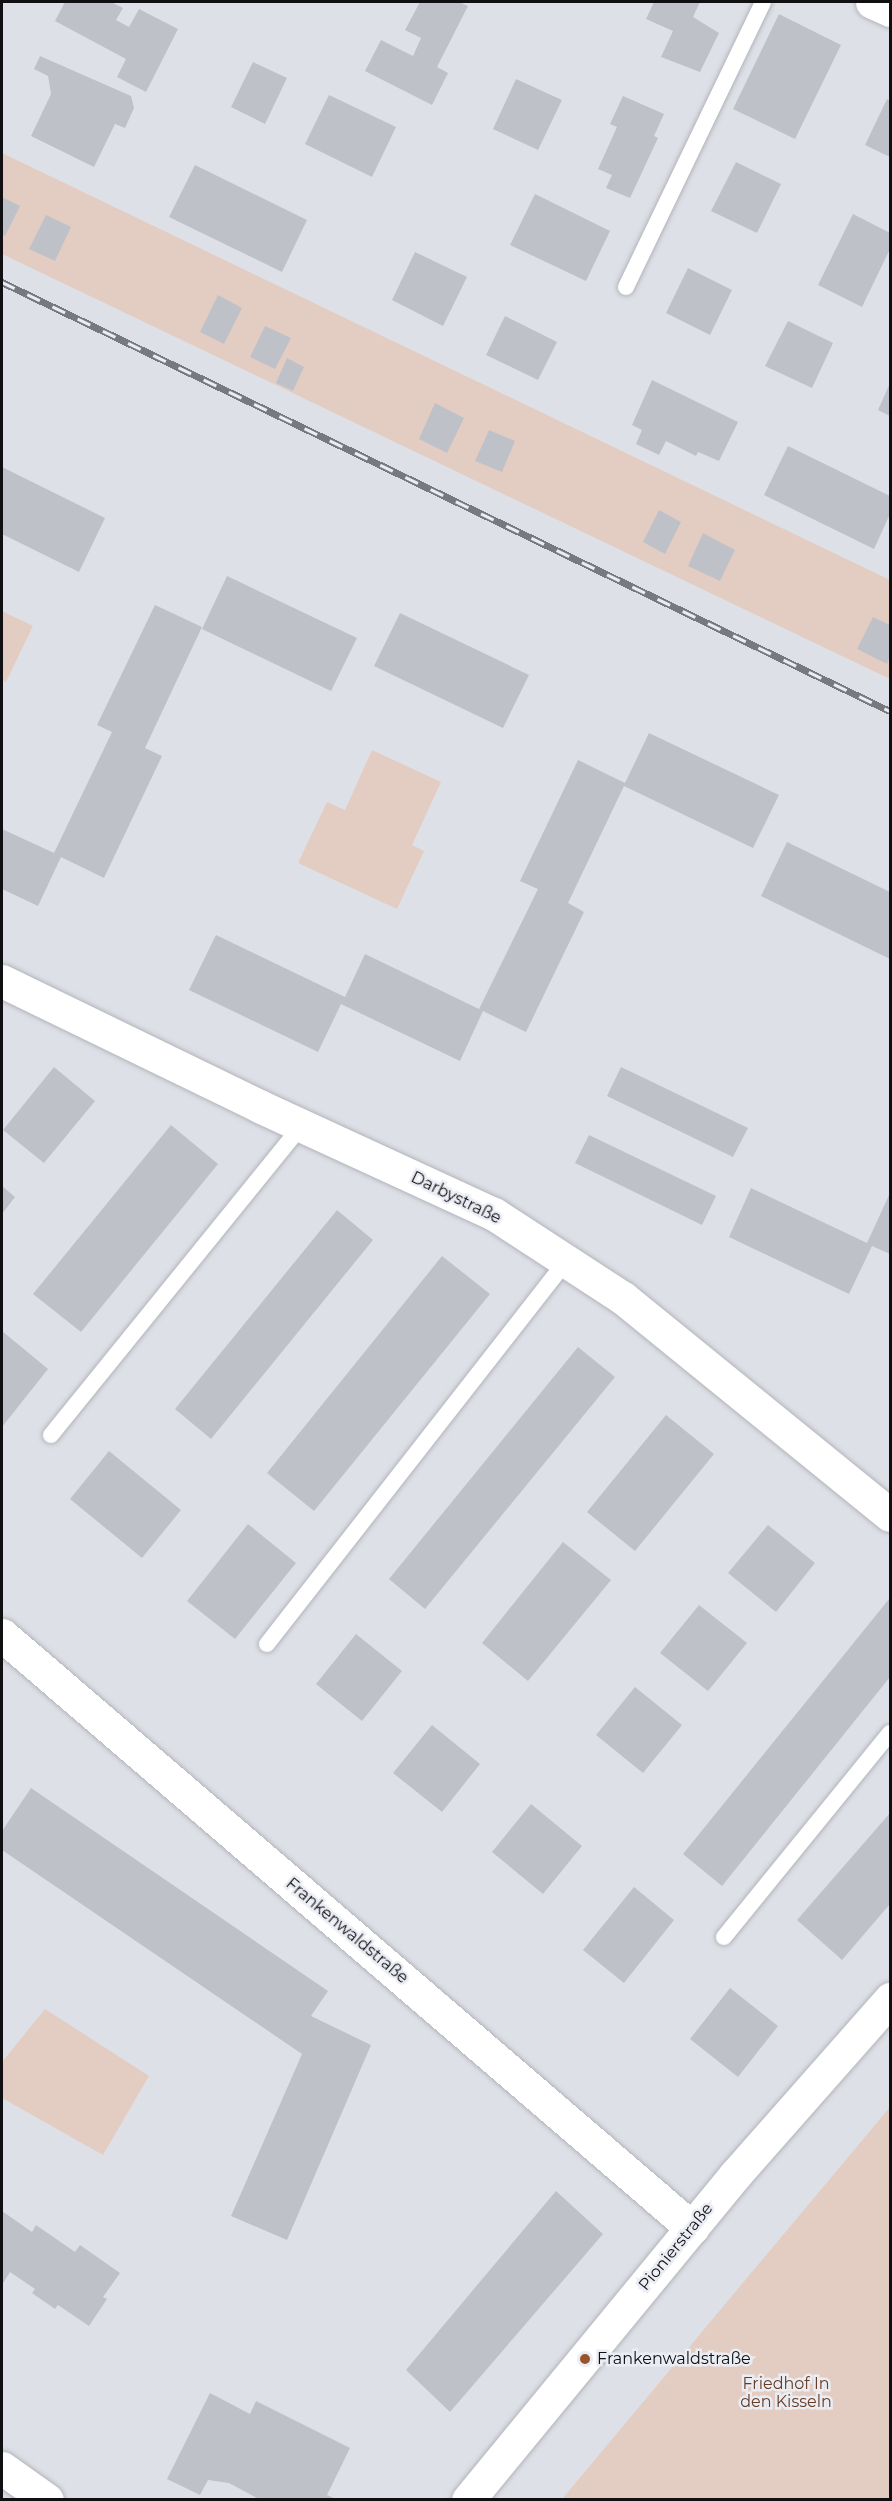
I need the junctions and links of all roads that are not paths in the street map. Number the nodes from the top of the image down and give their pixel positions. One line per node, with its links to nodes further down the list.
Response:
1 (762, 2): 4 (lane)
2 (872, 2): 3 (street)
3 (891, 10)
4 (626, 287)
5 (2, 981): 6 (street, Darbystraße)
6 (301, 1126): 7 (street, Darbystraße); 8 (lane)
7 (565, 1262): 9 (street, Darbystraße); 11 (lane)
8 (51, 1435)
9 (891, 1515)
10 (2, 1635): 15 (street, Frankenwaldstraße)
11 (267, 1644)
12 (891, 1733): 13 (lane)
13 (724, 1937)
14 (891, 1999): 15 (street, Pionierstraße)
15 (692, 2228): 18 (street, Pionierstraße)
16 (2, 2468): 17 (street)
17 (47, 2499)
18 (468, 2499)

